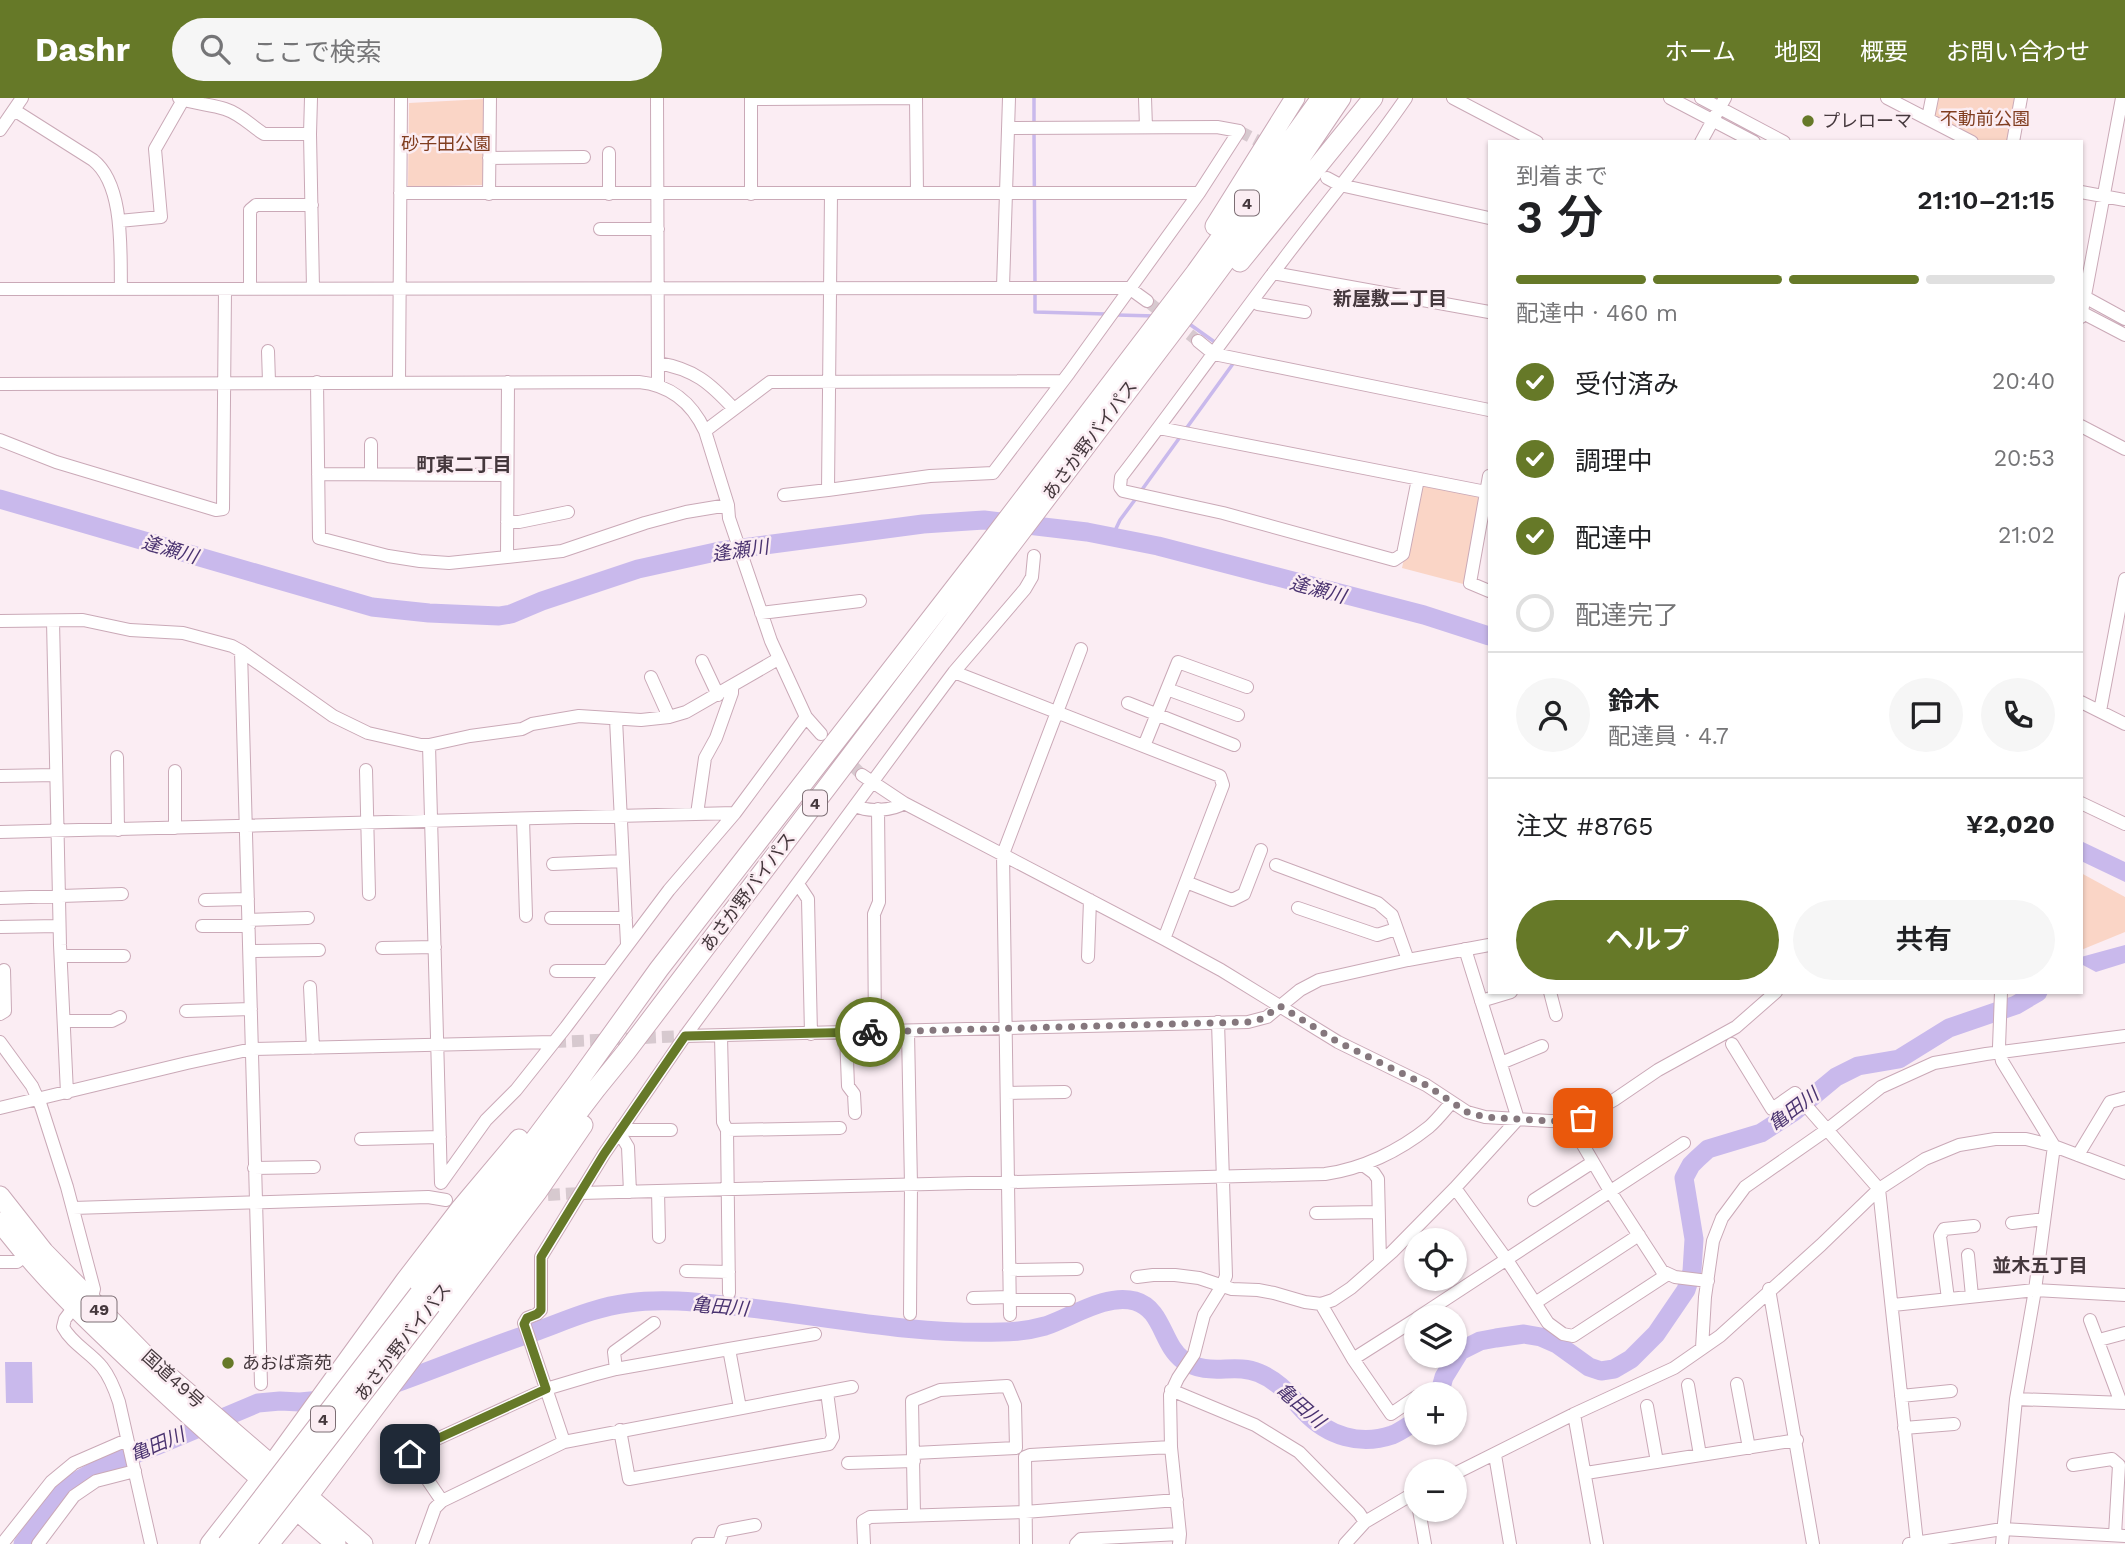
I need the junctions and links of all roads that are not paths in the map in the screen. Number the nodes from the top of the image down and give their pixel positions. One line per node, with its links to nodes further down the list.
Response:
1 (22, 98): 25 (street)
2 (310, 98): 31 (street)
3 (401, 98): 44 (street)
4 (490, 98): 40 (street)
5 (657, 98): 50 (street)
6 (916, 98): 22 (street); 45 (street)
7 (1009, 98): 29 (street)
8 (1145, 98): 28 (street)
9 (1295, 98): 75 (highway)
10 (1321, 98): 75 (highway, あさか野バイパス / 4)
11 (1341, 98): 74 (highway, あさか野バイパス / 4)
12 (1373, 98): 74 (highway)
13 (1406, 98): 42 (street)
14 (1453, 98): 32 (street)
15 (1670, 98): 27 (street)
16 (1701, 98): 24 (street)
17 (1887, 98): 26 (street)
18 (1932, 98): 26 (street)
19 (2021, 98): 37 (street)
20 (2122, 98): 53 (street)
21 (181, 99): 23 (street); 57 (street)
22 (751, 99): 51 (street)
23 (223, 103): 31 (street)
24 (1722, 103): 27 (street); 35 (street)
25 (14, 110): 30 (street); 57 (street)
26 (1928, 118): 36 (street)
27 (1713, 121): 33 (street); 34 (street)
28 (1146, 127): 29 (street); 47 (street)
29 (1008, 128): 46 (street)
30 (0, 130)
31 (310, 134): 55 (street)
32 (1533, 140)
33 (1702, 140)
34 (1750, 140)
35 (1781, 140)
36 (1968, 140)
37 (2013, 140)
38 (609, 153): 49 (street)
39 (584, 157): 40 (street)
40 (489, 158): 48 (street)
41 (1327, 178): 42 (street)
42 (1340, 185): 56 (street); 60 (street)
43 (2083, 192): 53 (street)
44 (400, 193): 48 (street); 63 (street)
45 (917, 193): 46 (street); 52 (street)
46 (1006, 193): 47 (street); 61 (street)
47 (1199, 193): 65 (street)
48 (489, 194): 49 (street)
49 (609, 194): 50 (street)
50 (658, 194): 51 (street); 59 (street)
51 (751, 194): 52 (street)
52 (831, 194): 64 (street)
53 (2102, 196): 54 (street); 71 (street)
54 (2125, 200)
55 (312, 205): 62 (street); 68 (street)
56 (1488, 218)
57 (119, 221): 67 (street)
58 (600, 229): 59 (street)
59 (658, 229): 69 (street)
60 (1273, 273): 72 (street); 77 (street)
61 (1003, 287): 64 (street); 65 (street)
62 (313, 288): 63 (street); 68 (street)
63 (400, 288): 69 (street); 88 (street)
64 (829, 288): 69 (street); 85 (street)
65 (1129, 288): 73 (street); 90 (street)
66 (0, 289): 67 (street)
67 (121, 289): 70 (street)
68 (250, 289): 70 (street)
69 (659, 289): 84 (street)
70 (225, 290): 91 (street)
71 (2083, 296): 79 (street)
72 (1253, 300): 76 (street); 83 (street)
73 (1147, 301)
74 (1193, 305): 238 (highway, あさか野バイパス / 4)
75 (1170, 306): 203 (highway, あさか野バイパス / 4)
76 (1305, 312)
77 (1488, 312)
78 (2083, 315): 80 (street)
79 (2125, 319)
80 (2125, 335)
81 (1198, 341): 83 (street)
82 (268, 351): 86 (street)
83 (1214, 354): 95 (street); 97 (street)
84 (659, 363): 93 (street); 94 (street)
85 (828, 381): 90 (street); 94 (street); 107 (street)
86 (269, 382): 87 (street); 91 (street)
87 (317, 382): 88 (street); 102 (street)
88 (399, 382): 89 (street)
89 (508, 382): 93 (street); 104 (street)
90 (1062, 382): 107 (street)
91 (224, 383): 92 (street); 99 (street)
92 (0, 384)
93 (658, 385): 98 (street)
94 (734, 409): 98 (street)
95 (1488, 410)
96 (2083, 427): 101 (street)
97 (1159, 428): 105 (street); 105 (street)
98 (705, 431): 110 (street)
99 (0, 440)
100 (371, 444): 103 (street)
101 (2125, 449)
102 (318, 474): 103 (street); 114 (street)
103 (371, 474): 104 (street)
104 (507, 475): 112 (street)
105 (1418, 478): 108 (street)
106 (1488, 481): 108 (street)
107 (828, 490): 109 (street)
108 (1486, 492): 116 (street)
109 (784, 495)
110 (729, 511): 114 (street); 118 (street)
111 (568, 512): 112 (street)
112 (507, 522): 114 (street)
113 (1034, 556): 125 (street)
114 (507, 557)
115 (2125, 579): 133 (street)
116 (1488, 591)
117 (860, 601): 118 (street)
118 (761, 613): 123 (street)
119 (0, 621): 120 (street)
120 (52, 621): 122 (street); 148 (street)
121 (1081, 649): 134 (street)
122 (241, 651): 142 (street); 162 (street)
123 (778, 659): 127 (street); 138 (street)
124 (702, 661): 130 (street)
125 (954, 672): 134 (street); 150 (street)
126 (651, 677): 137 (street)
127 (732, 686): 130 (street); 156 (street)
128 (1247, 687): 129 (street)
129 (1167, 689): 135 (street); 136 (street)
130 (718, 695): 137 (street)
131 (1128, 703): 135 (street)
132 (2083, 703): 133 (street)
133 (2099, 710): 140 (street)
134 (1056, 713): 144 (street); 168 (street)
135 (1157, 714): 143 (street); 144 (street)
136 (1238, 715)
137 (668, 717): 139 (street)
138 (806, 717): 141 (street); 155 (street)
139 (616, 719): 142 (street); 157 (street)
140 (2125, 724)
141 (821, 734)
142 (429, 745): 159 (street)
143 (1234, 745)
144 (1144, 746): 172 (street)
145 (117, 757): 165 (street)
146 (366, 770): 160 (street)
147 (175, 771): 163 (street)
148 (56, 775): 149 (street); 164 (street)
149 (0, 776)
150 (867, 779): 151 (street); 153 (street)
151 (904, 803): 154 (street); 168 (street)
152 (2083, 804): 161 (street)
153 (856, 806): 154 (street); 173 (street)
154 (878, 809): 225 (street)
155 (735, 813): 156 (street); 192 (street)
156 (697, 814): 157 (street)
157 (622, 816): 158 (street); 169 (street)
158 (523, 819): 159 (street); 182 (street)
159 (432, 821): 160 (street); 194 (street)
160 (367, 823): 162 (street); 175 (street)
161 (2125, 824)
162 (246, 827): 163 (street); 178 (street)
163 (176, 828): 165 (street)
164 (57, 830): 165 (street); 166 (street); 176 (street)
165 (118, 830)
166 (0, 832)
167 (1261, 850): 172 (street)
168 (1003, 854): 180 (street); 223 (street)
169 (623, 861): 170 (street); 185 (street)
170 (553, 864)
171 (1276, 865): 190 (street)
172 (1186, 883): 191 (street)
173 (798, 884): 227 (street); 228 (street)
174 (122, 894): 176 (street)
175 (369, 894)
176 (59, 897): 177 (street); 187 (street)
177 (0, 898)
178 (248, 899): 179 (street); 186 (street)
179 (205, 900)
180 (1090, 900): 191 (street); 201 (street)
181 (1298, 908): 190 (street)
182 (526, 916)
183 (308, 918): 186 (street)
184 (551, 918): 185 (street)
185 (626, 918): 192 (street)
186 (249, 923): 188 (street); 198 (street)
187 (60, 926): 189 (street); 199 (street)
188 (202, 926)
189 (0, 927)
190 (1396, 929): 202 (street)
191 (1164, 939): 215 (street)
192 (627, 944): 206 (street)
193 (1488, 945): 196 (street)
194 (435, 947): 195 (street); 233 (street)
195 (382, 948)
196 (1465, 949): 202 (street); 213 (street)
197 (319, 950): 198 (street)
198 (250, 951): 216 (street)
199 (61, 956): 200 (street); 221 (street)
200 (124, 956)
201 (1088, 957)
202 (1408, 960): 215 (street)
203 (659, 969): 312 (highway, あさか野バイパス / 4); 363 (highway)
204 (4, 970): 218 (street)
205 (556, 971): 206 (street)
206 (607, 971): 232 (street)
207 (310, 988): 236 (street)
208 (1504, 994): 213 (street)
209 (1551, 994): 219 (street)
210 (1756, 994): 214 (street)
211 (1774, 994): 214 (street)
212 (2001, 994): 239 (street)
213 (1481, 1000): 240 (street)
214 (1762, 1004): 250 (street)
215 (1280, 1006): 222 (street); 246 (street)
216 (251, 1009): 217 (street); 237 (street)
217 (186, 1011)
218 (0, 1014)
219 (1556, 1015)
220 (120, 1017): 221 (street)
221 (64, 1021): 242 (street)
222 (1218, 1022): 223 (street); 266 (street)
223 (1005, 1028): 224 (street); 243 (street)
224 (908, 1031): 225 (street); 269 (street)
225 (876, 1032): 226 (street)
226 (846, 1033): 227 (street); 248 (street)
227 (811, 1034): 229 (street)
228 (685, 1036): 229 (street); 252 (street)
229 (722, 1036): 255 (street)
230 (2125, 1037): 239 (street)
231 (0, 1042): 245 (street)
232 (554, 1042): 233 (street); 268 (street)
233 (438, 1044): 236 (street); 256 (street)
234 (1732, 1044): 253 (street)
235 (1542, 1046): 240 (street)
236 (313, 1048): 237 (street)
237 (252, 1049): 242 (street); 264 (street)
238 (626, 1052): 312 (highway, あさか野バイパス / 4); 368 (highway)
239 (2000, 1053): 253 (street); 259 (street)
240 (1501, 1063): 249 (street)
241 (1065, 1092): 243 (street)
242 (67, 1093): 245 (street)
243 (1007, 1093): 267 (street)
244 (2125, 1098): 260 (street)
245 (38, 1100): 247 (street); 282 (street)
246 (1451, 1103): 249 (street); 262 (street)
247 (0, 1108)
248 (855, 1113)
249 (1518, 1119): 250 (street); 270 (street)
250 (1569, 1121): 261 (street)
251 (840, 1128): 255 (street)
252 (621, 1129): 254 (street); 275 (street); 276 (street)
253 (1828, 1129): 271 (street); 302 (street)
254 (671, 1130)
255 (727, 1130): 272 (street)
256 (440, 1137): 257 (street); 268 (street)
257 (361, 1139)
258 (1684, 1143): 274 (street)
259 (2054, 1146): 260 (street); 271 (street); 285 (street)
260 (2078, 1155): 265 (street)
261 (1593, 1161): 274 (street); 280 (street)
262 (1363, 1165): 266 (street); 283 (street)
263 (314, 1167): 264 (street)
264 (254, 1168): 281 (street)
265 (2125, 1172)
266 (1223, 1176): 267 (street); 303 (street)
267 (1009, 1182): 269 (street); 297 (street)
268 (441, 1183): 278 (street)
269 (911, 1185): 272 (street); 319 (street)
270 (1455, 1188): 293 (street); 295 (street)
271 (1879, 1189): 304 (street); 318 (street)
272 (727, 1190): 273 (street); 299 (street)
273 (659, 1191): 275 (street); 290 (street)
274 (1611, 1191): 289 (street); 293 (street)
275 (630, 1192): 276 (street)
276 (580, 1194): 335 (street)
277 (0, 1196): 315 (highway, 国道49号 / 49)
278 (428, 1197): 279 (street); 281 (street)
279 (446, 1200)
280 (1534, 1200)
281 (256, 1203): 282 (street); 331 (street)
282 (73, 1208): 315 (street)
283 (1378, 1212): 284 (street); 295 (street)
284 (1316, 1213)
285 (2044, 1219): 287 (street); 305 (street)
286 (0, 1222): 292 (highway, 国道49号 / 49)
287 (2012, 1223)
288 (1974, 1226): 311 (street)
289 (1639, 1235): 300 (street); 314 (street)
290 (659, 1237)
291 (1968, 1255): 308 (street)
292 (25, 1256): 294 (street); 315 (highway, 国道49号 / 49)
293 (1507, 1260): 314 (street); 317 (street)
294 (0, 1262)
295 (1380, 1262): 316 (street)
296 (1077, 1269): 297 (street)
297 (1009, 1270): 310 (street)
298 (686, 1271): 299 (street)
299 (729, 1272): 306 (street)
300 (1671, 1275): 302 (street); 314 (street)
301 (1137, 1278): 303 (street)
302 (1708, 1281): 328 (street)
303 (1222, 1286): 316 (street); 336 (street)
304 (1769, 1289): 328 (street); 350 (street)
305 (2035, 1290): 307 (street); 308 (street); 340 (street)
306 (729, 1293)
307 (2125, 1295)
308 (1972, 1297): 311 (street)
309 (973, 1298): 310 (street)
310 (1010, 1299): 313 (street); 320 (street)
311 (1948, 1299): 318 (street)
312 (425, 1300): 383 (highway, あさか野バイパス / 4, bridge); 384 (highway, あさか野バイパス / 4, bridge)
313 (1069, 1300)
314 (1535, 1303)
315 (82, 1304): 349 (street); 363 (highway, 国道49号 / 49)
316 (1321, 1304): 329 (street)
317 (1436, 1305)
318 (1893, 1305): 339 (street)
319 (910, 1314)
320 (1010, 1315)
321 (2090, 1320): 326 (street)
322 (654, 1323): 330 (street)
323 (1404, 1326): 329 (street)
324 (2125, 1333): 326 (street)
325 (816, 1334): 327 (street)
326 (2099, 1340): 341 (street)
327 (729, 1349): 330 (street); 344 (street)
328 (1702, 1349): 345 (street)
329 (1353, 1359): 342 (street)
330 (616, 1369): 335 (street)
331 (261, 1384)
332 (1737, 1384): 353 (street)
333 (1688, 1385): 356 (street)
334 (852, 1387): 338 (street)
335 (546, 1389): 351 (street); 367 (street)
336 (1171, 1391): 352 (street); 371 (street)
337 (1951, 1391): 339 (street)
338 (827, 1392): 344 (street); 348 (street)
339 (1901, 1396): 347 (street)
340 (2017, 1399): 341 (street); 374 (street)
341 (2123, 1403)
342 (1404, 1405)
343 (1647, 1406): 358 (street)
344 (740, 1408): 348 (street)
345 (1574, 1414): 355 (street); 364 (street)
346 (1954, 1424): 347 (street)
347 (1904, 1428): 378 (street)
348 (620, 1430): 351 (street)
349 (127, 1440): 361 (street); 379 (street)
350 (1797, 1440): 353 (street); 398 (street)
351 (564, 1443): 367 (street)
352 (1171, 1447): 354 (street); 366 (street)
353 (1749, 1448): 356 (street)
354 (1020, 1453): 357 (street); 357 (street); 369 (street)
355 (1495, 1455): 362 (street); 396 (street)
356 (1700, 1455): 358 (street)
357 (914, 1457): 359 (street); 370 (street)
358 (1657, 1462): 364 (street)
359 (848, 1463)
360 (2073, 1465): 375 (street)
361 (134, 1468): 380 (street); 381 (street)
362 (1467, 1468)
363 (265, 1473): 368 (highway, 国道49号 / 49); 382 (highway)
364 (1586, 1473): 397 (street)
365 (1404, 1499): 371 (street)
366 (1177, 1500): 369 (street); 376 (street)
367 (442, 1501): 388 (street)
368 (302, 1503): 385 (highway); 386 (highway, 国道49号 / 49); 387 (highway, 国道49号 / 49)
369 (1025, 1512): 370 (street); 392 (street)
370 (914, 1515): 391 (street)
371 (1365, 1522): 394 (street)
372 (1421, 1522): 395 (street)
373 (755, 1525): 390 (street)
374 (2003, 1529): 377 (street); 378 (street); 399 (street)
375 (2120, 1535): 377 (street)
376 (1180, 1539): 393 (street)
377 (2096, 1539)
378 (1913, 1543)
379 (2, 1544)
380 (38, 1544)
381 (151, 1544)
382 (210, 1544)
383 (227, 1544)
384 (246, 1544)
385 (269, 1544)
386 (336, 1544)
387 (363, 1544)
388 (422, 1544)
389 (698, 1544): 390 (street)
390 (719, 1544)
391 (864, 1544)
392 (1026, 1544)
393 (1076, 1544)
394 (1345, 1544)
395 (1425, 1544)
396 (1510, 1544)
397 (1597, 1544)
398 (1813, 1544)
399 (2002, 1544)

